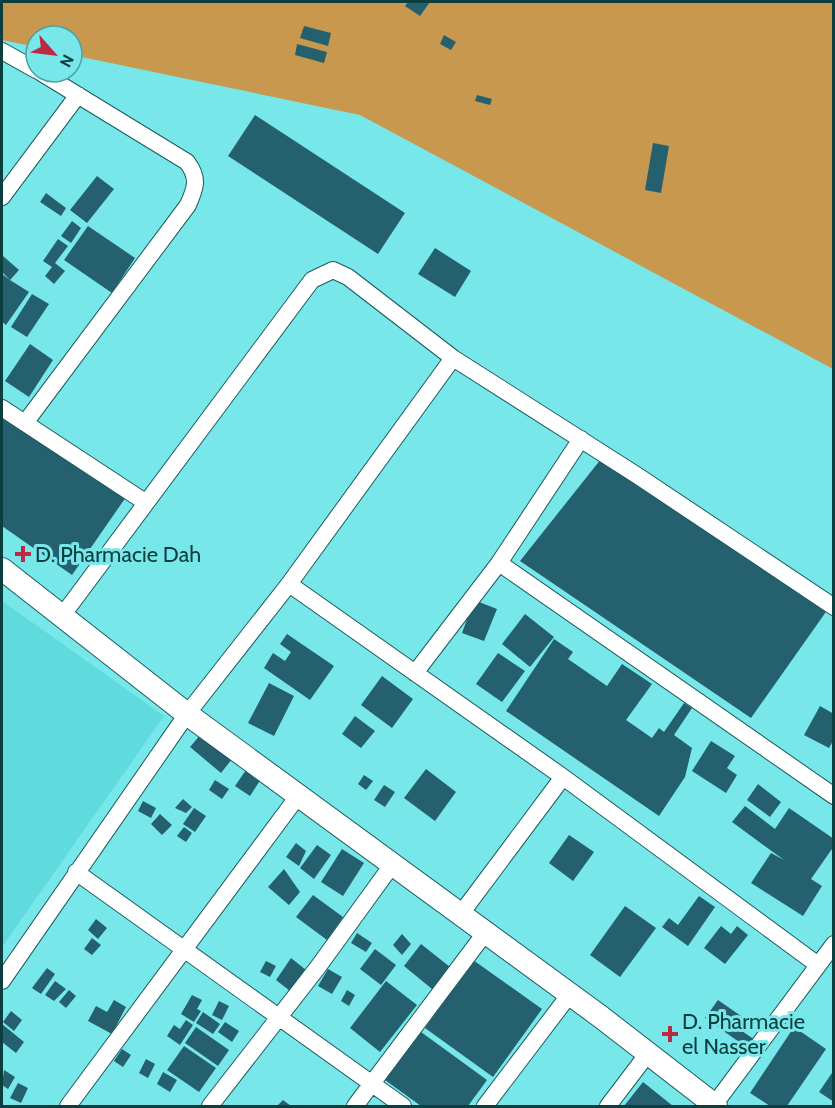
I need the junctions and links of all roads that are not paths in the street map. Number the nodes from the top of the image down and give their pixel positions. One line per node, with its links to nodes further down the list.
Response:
1 (2, 51): 2 (street)
2 (24, 63)
3 (60, 84): 4 (street)
4 (78, 95): 5 (street); 8 (street)
5 (2, 197)
6 (453, 358): 9 (street); 10 (street); 13 (street)
7 (2, 408): 8 (street)
8 (25, 423): 10 (street)
9 (581, 440): 11 (street); 14 (street)
10 (145, 502): 15 (street)
11 (499, 563): 16 (street); 20 (street)
12 (2, 569): 15 (main road)
13 (289, 584): 16 (street); 17 (street)
14 (834, 607)
15 (62, 616): 17 (main road)
16 (415, 673): 18 (street)
17 (187, 714): 19 (main road); 22 (street)
18 (563, 777): 23 (street); 27 (street)
19 (298, 796): 21 (main road); 26 (street)
20 (834, 796)
21 (392, 865): 23 (main road); 30 (street)
22 (76, 872): 26 (street); 28 (street)
23 (460, 915): 24 (main road)
24 (485, 933): 29 (main road); 32 (street)
25 (834, 944): 27 (street)
26 (184, 949): 30 (street); 34 (street)
27 (818, 965): 33 (street)
28 (2, 981)
29 (570, 994): 31 (main road); 38 (street)
30 (279, 1019): 32 (street); 35 (street)
31 (649, 1052): 33 (main road); 39 (street)
32 (372, 1084): 36 (street); 37 (street)
33 (715, 1106)
34 (68, 1107)
35 (210, 1107)
36 (356, 1107)
37 (403, 1107)
38 (485, 1107)
39 (608, 1107)

